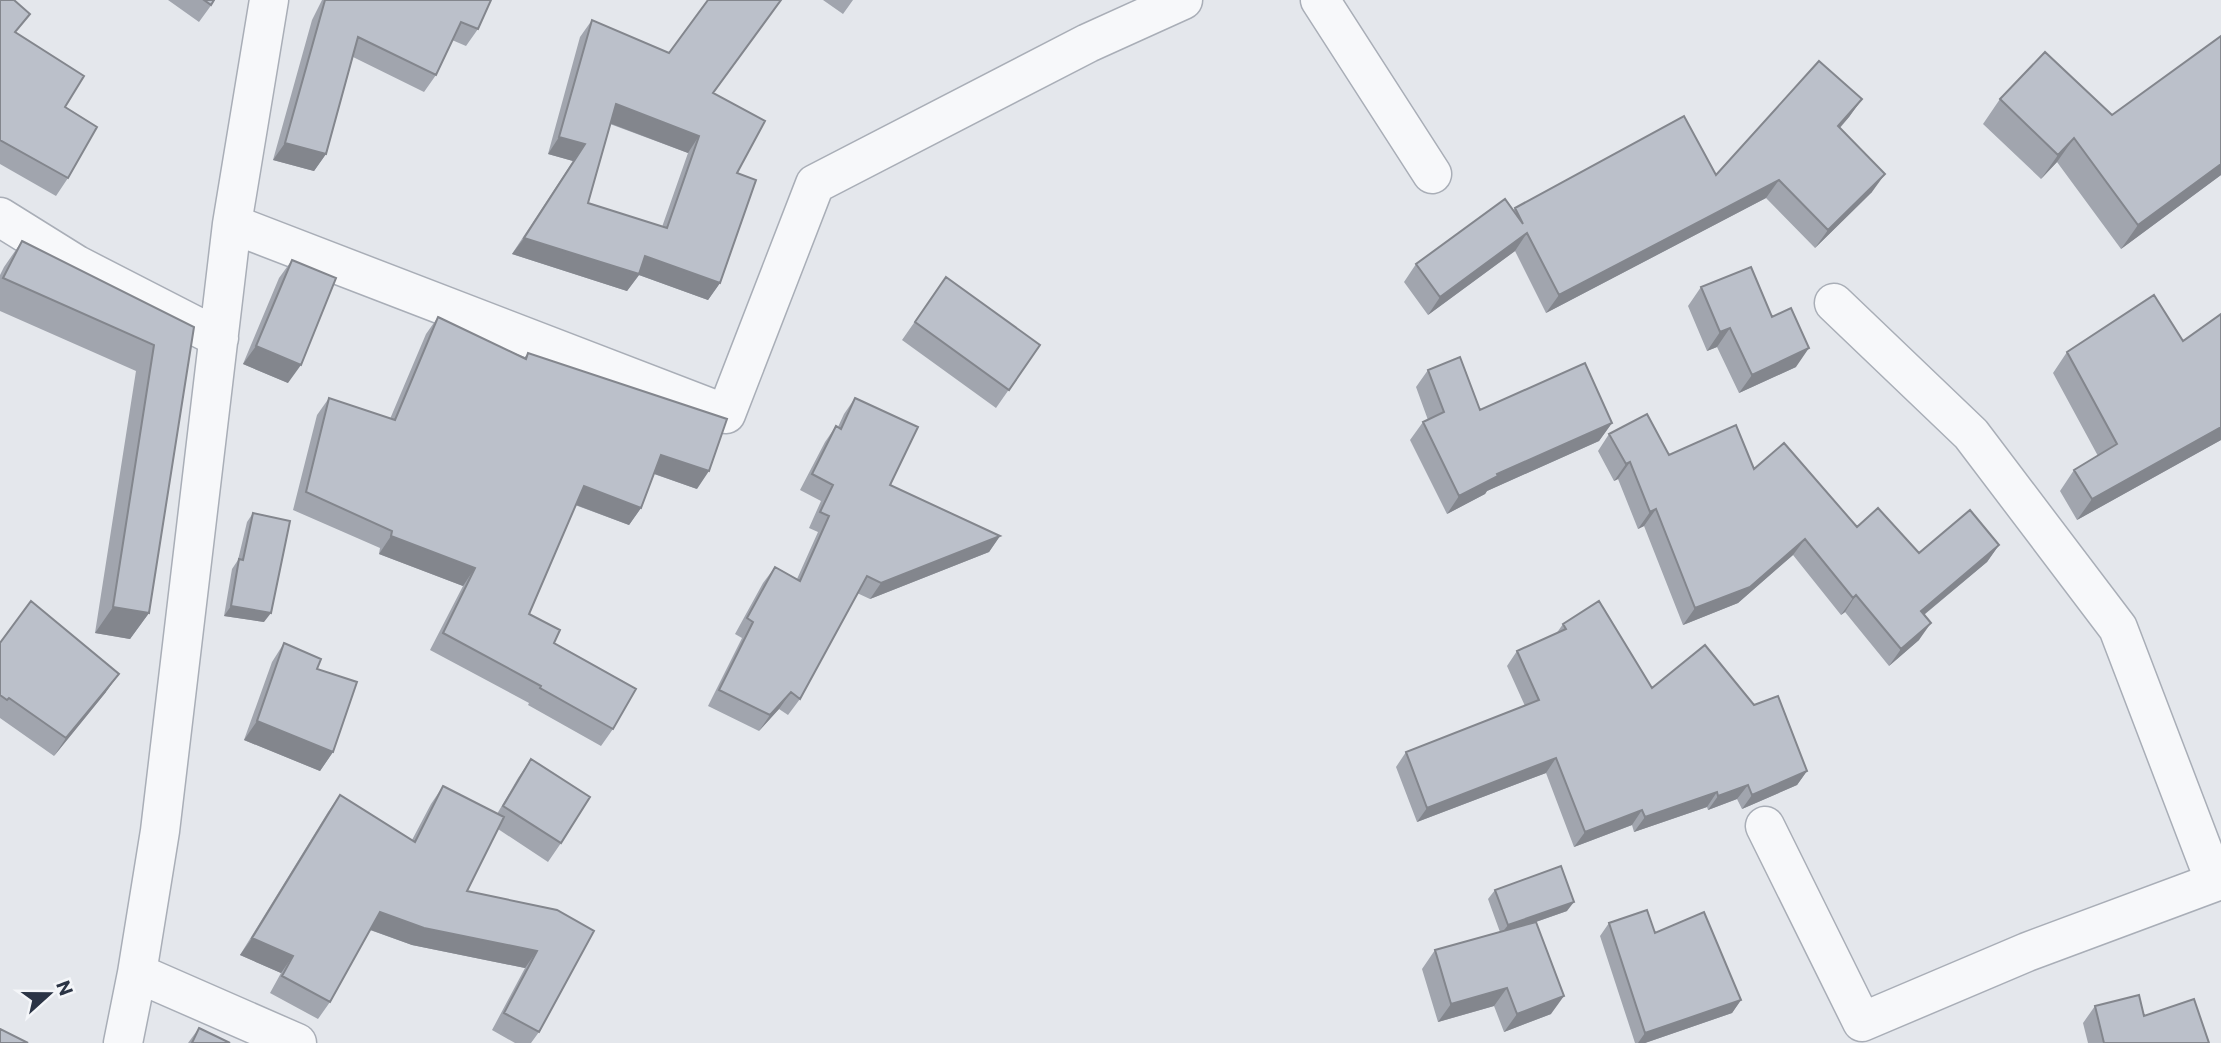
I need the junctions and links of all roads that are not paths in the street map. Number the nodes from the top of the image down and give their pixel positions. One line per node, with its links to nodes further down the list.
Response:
1 (269, 0): 6 (street)
2 (1183, 0): 6 (street)
3 (1320, 0): 4 (street)
4 (1432, 174)
5 (0, 218): 8 (street)
6 (232, 224): 8 (street)
7 (1835, 303): 9 (street)
8 (219, 338): 10 (street)
9 (1765, 826)
10 (137, 973): 11 (street); 12 (street)
11 (123, 1043)
12 (297, 1043)

